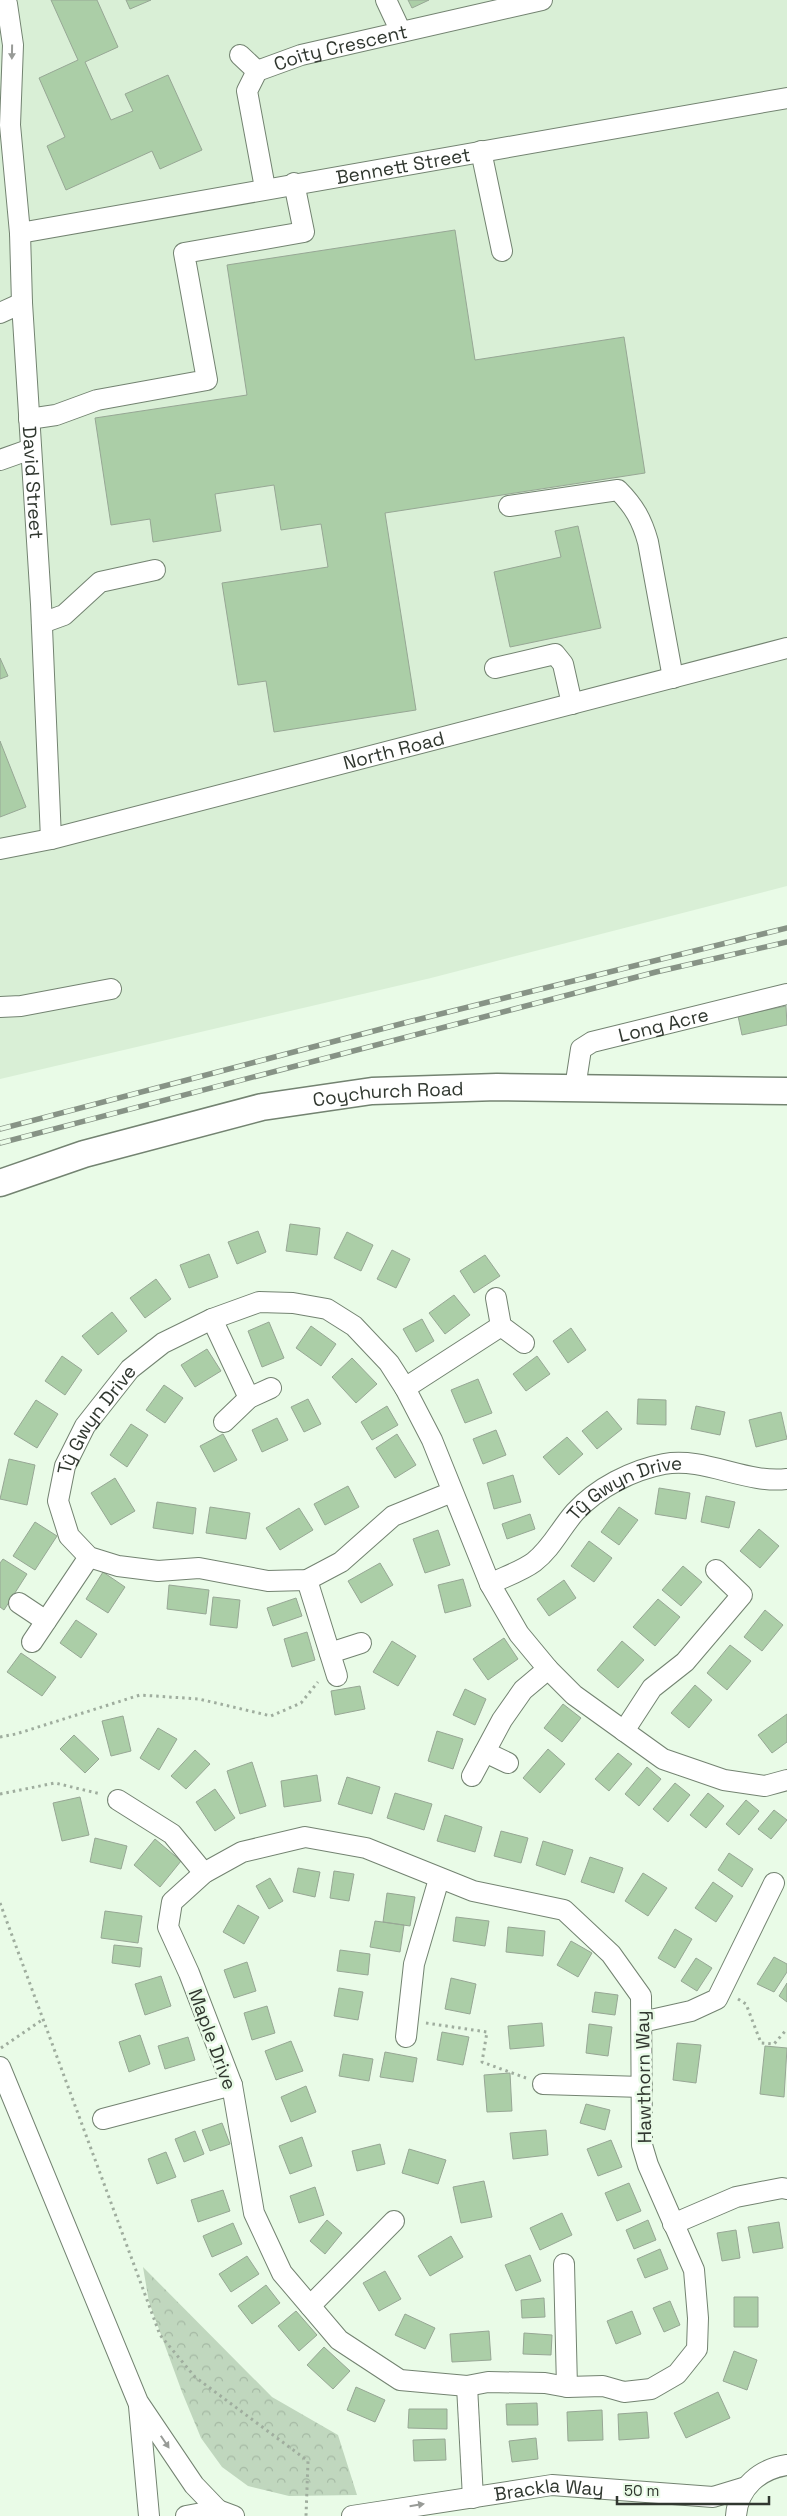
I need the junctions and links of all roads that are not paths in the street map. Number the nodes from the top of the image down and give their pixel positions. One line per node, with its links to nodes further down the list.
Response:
1 (386, 0): 5 (street)
2 (542, 0): 5 (street, Coity Crescent)
3 (8, 2): 4 (street); 9 (street, David Street, one-way to 9)
4 (0, 28)
5 (401, 32): 7 (street, Coity Crescent)
6 (240, 55): 7 (street)
7 (257, 71): 12 (street, Coity Crescent)
8 (787, 98): 10 (street, Bennett Street)
9 (5, 122): 13 (street, David Street)
10 (481, 151): 11 (street, Bennett Street); 14 (street)
11 (294, 183): 12 (street, Bennett Street); 17 (street)
12 (264, 188): 13 (street, Bennett Street)
13 (20, 233): 15 (street, David Street)
14 (502, 251)
15 (22, 303): 16 (street); 17 (street, David Street)
16 (0, 313)
17 (29, 419): 18 (street, David Street)
18 (31, 449): 19 (street); 22 (street, David Street)
19 (0, 460)
20 (509, 506): 25 (street)
21 (155, 570): 22 (street)
22 (42, 623): 27 (street, David Street)
23 (787, 648): 25 (street, North Road)
24 (495, 668): 26 (street)
25 (673, 678): 26 (street, North Road)
26 (572, 704): 27 (street, North Road)
27 (51, 839): 28 (street, North Road)
28 (0, 849)
29 (111, 989): 31 (street)
30 (787, 994): 32 (street, Long Acre)
31 (0, 1006)
32 (576, 1088): 33 (main road, Coychurch Road); 34 (main road, Coychurch Road)
33 (787, 1091)
34 (0, 1183)
35 (496, 1298): 37 (street)
36 (212, 1319): 40 (street, Tŷ Gwyn Drive); 41 (street); 45 (street, Tŷ Gwyn Drive)
37 (501, 1326): 38 (street); 40 (street)
38 (524, 1343)
39 (271, 1388): 41 (street)
40 (405, 1388): 44 (street, Tŷ Gwyn Drive)
41 (249, 1398): 42 (street)
42 (224, 1422)
43 (787, 1479): 48 (street, Tŷ Gwyn Drive)
44 (452, 1492): 47 (street, Tŷ Gwyn Drive); 48 (street, Tŷ Gwyn Drive)
45 (89, 1557): 47 (street, Tŷ Gwyn Drive); 50 (street)
46 (716, 1570): 54 (street)
47 (307, 1580): 52 (street)
48 (490, 1584): 53 (street, Tŷ Gwyn Drive)
49 (19, 1604): 50 (street)
50 (46, 1621): 51 (street)
51 (32, 1642)
52 (361, 1644)
53 (548, 1669): 54 (street, Tŷ Gwyn Drive); 55 (street)
54 (624, 1731): 58 (street, Tŷ Gwyn Drive)
55 (485, 1752): 56 (street); 57 (street)
56 (508, 1763)
57 (472, 1776)
58 (787, 1780)
59 (118, 1800): 60 (street)
60 (204, 1873): 61 (street, Maple Drive); 68 (street, Maple Drive)
61 (439, 1879): 63 (street, Maple Drive); 65 (street)
62 (774, 1883): 64 (street)
63 (473, 1891): 64 (street, Hawthorn Way)
64 (642, 2022): 69 (street, Hawthorn Way)
65 (407, 2028)
66 (0, 2067): 78 (street)
67 (543, 2084): 69 (street)
68 (232, 2085): 70 (street); 75 (street, Maple Drive)
69 (642, 2087): 73 (street, Hawthorn Way)
70 (103, 2119)
71 (787, 2189): 73 (street)
72 (394, 2221): 75 (street)
73 (673, 2224): 77 (street, Hawthorn Way)
74 (564, 2264): 77 (street)
75 (310, 2306): 76 (street, Maple Drive)
76 (467, 2386): 77 (street, Hawthorn Way); 81 (street)
77 (567, 2387)
78 (138, 2402): 82 (street, one-way to 82); 83 (street)
79 (787, 2465): 80 (street)
80 (746, 2487): 81 (street, Brackla Way); 86 (street)
81 (473, 2498): 85 (street, Brackla Way, one-way to 81)
82 (226, 2513): 84 (street)
83 (149, 2516)
84 (186, 2516)
85 (352, 2516)
86 (736, 2516)

